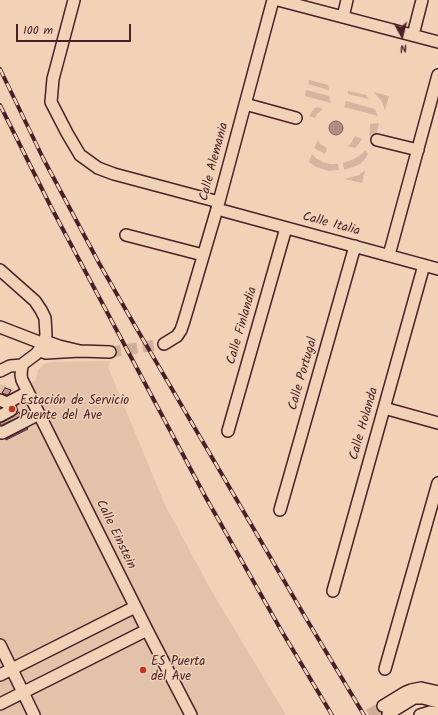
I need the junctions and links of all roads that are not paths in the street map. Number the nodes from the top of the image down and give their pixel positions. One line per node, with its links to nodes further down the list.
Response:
1 (74, 0): 14 (street, Calle Italia)
2 (273, 0): 10 (street, Calle Alemania)
3 (278, 0): 6 (street)
4 (347, 0): 6 (street)
5 (422, 0): 7 (street)
6 (343, 17): 7 (street)
7 (413, 35): 8 (street)
8 (438, 42)
9 (438, 75): 13 (street)
10 (245, 104): 11 (street); 14 (street, Calle Alemania)
11 (296, 118)
12 (377, 140): 13 (street)
13 (418, 150): 19 (street)
14 (218, 206): 15 (street, Calle Italia); 18 (street, Calle Alemania)
15 (286, 228): 17 (street, Calle Italia); 35 (street, Calle Finlandia)
16 (126, 235): 18 (street)
17 (355, 246): 19 (street, Calle Italia); 38 (street, Calle Portugal)
18 (203, 255): 24 (street, Calle Alemania)
19 (389, 255): 20 (street, Calle Italia)
20 (424, 265): 21 (street, Calle Italia); 31 (street, Calle Holanda)
21 (438, 269)
22 (0, 270): 25 (street)
23 (0, 328): 25 (street)
24 (164, 344)
25 (43, 346): 26 (street); 27 (street)
26 (110, 352)
27 (22, 365): 28 (street); 29 (street, Calle Einstein)
28 (0, 371)
29 (28, 392): 30 (street); 32 (street, Calle Einstein)
30 (4, 402): 33 (street)
31 (384, 408): 34 (street); 39 (street, Calle Holanda)
32 (39, 414): 36 (street); 40 (street, Calle Einstein)
33 (0, 416)
34 (438, 423)
35 (228, 431)
36 (0, 432)
37 (438, 483): 44 (street)
38 (280, 510)
39 (333, 591)
40 (135, 607): 41 (street, Calle Einstein); 43 (street)
41 (146, 630): 47 (street); 52 (street, Calle Einstein)
42 (0, 645): 43 (street)
43 (12, 669): 45 (street); 47 (street)
44 (385, 669)
45 (0, 675)
46 (438, 692): 48 (street)
47 (23, 693): 49 (street); 51 (street)
48 (438, 702)
49 (0, 704)
50 (438, 713): 53 (street)
51 (34, 715)
52 (191, 715)
53 (420, 715)

